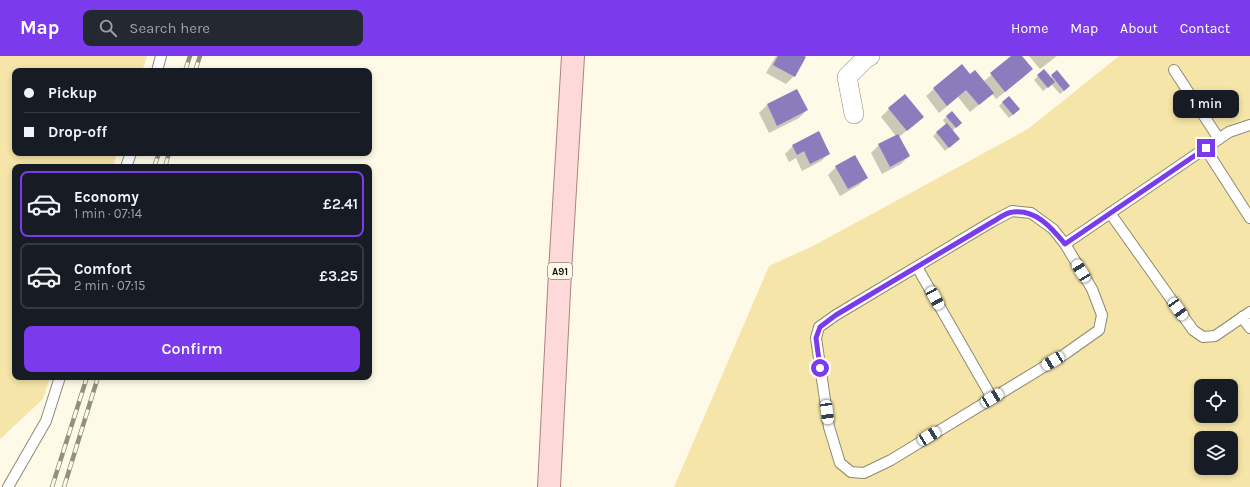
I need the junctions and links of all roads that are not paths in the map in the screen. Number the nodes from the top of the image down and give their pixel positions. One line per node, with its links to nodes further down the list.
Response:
1 (161, 56): 4 (lane)
2 (573, 56): 19 (main road, A91)
3 (870, 56): 6 (street)
4 (157, 68)
5 (1174, 70): 8 (lane)
6 (854, 114)
7 (1250, 125): 8 (lane)
8 (1219, 139): 9 (lane)
9 (1205, 148): 10 (lane); 11 (lane)
10 (1110, 214): 12 (lane); 14 (lane)
11 (1250, 218)
12 (1065, 244): 13 (lane); 17 (lane)
13 (917, 267): 17 (lane); 17 (lane)
14 (1246, 314): 15 (lane)
15 (1250, 328)
16 (59, 380): 18 (lane)
17 (992, 398)
18 (8, 487)
19 (550, 487)

